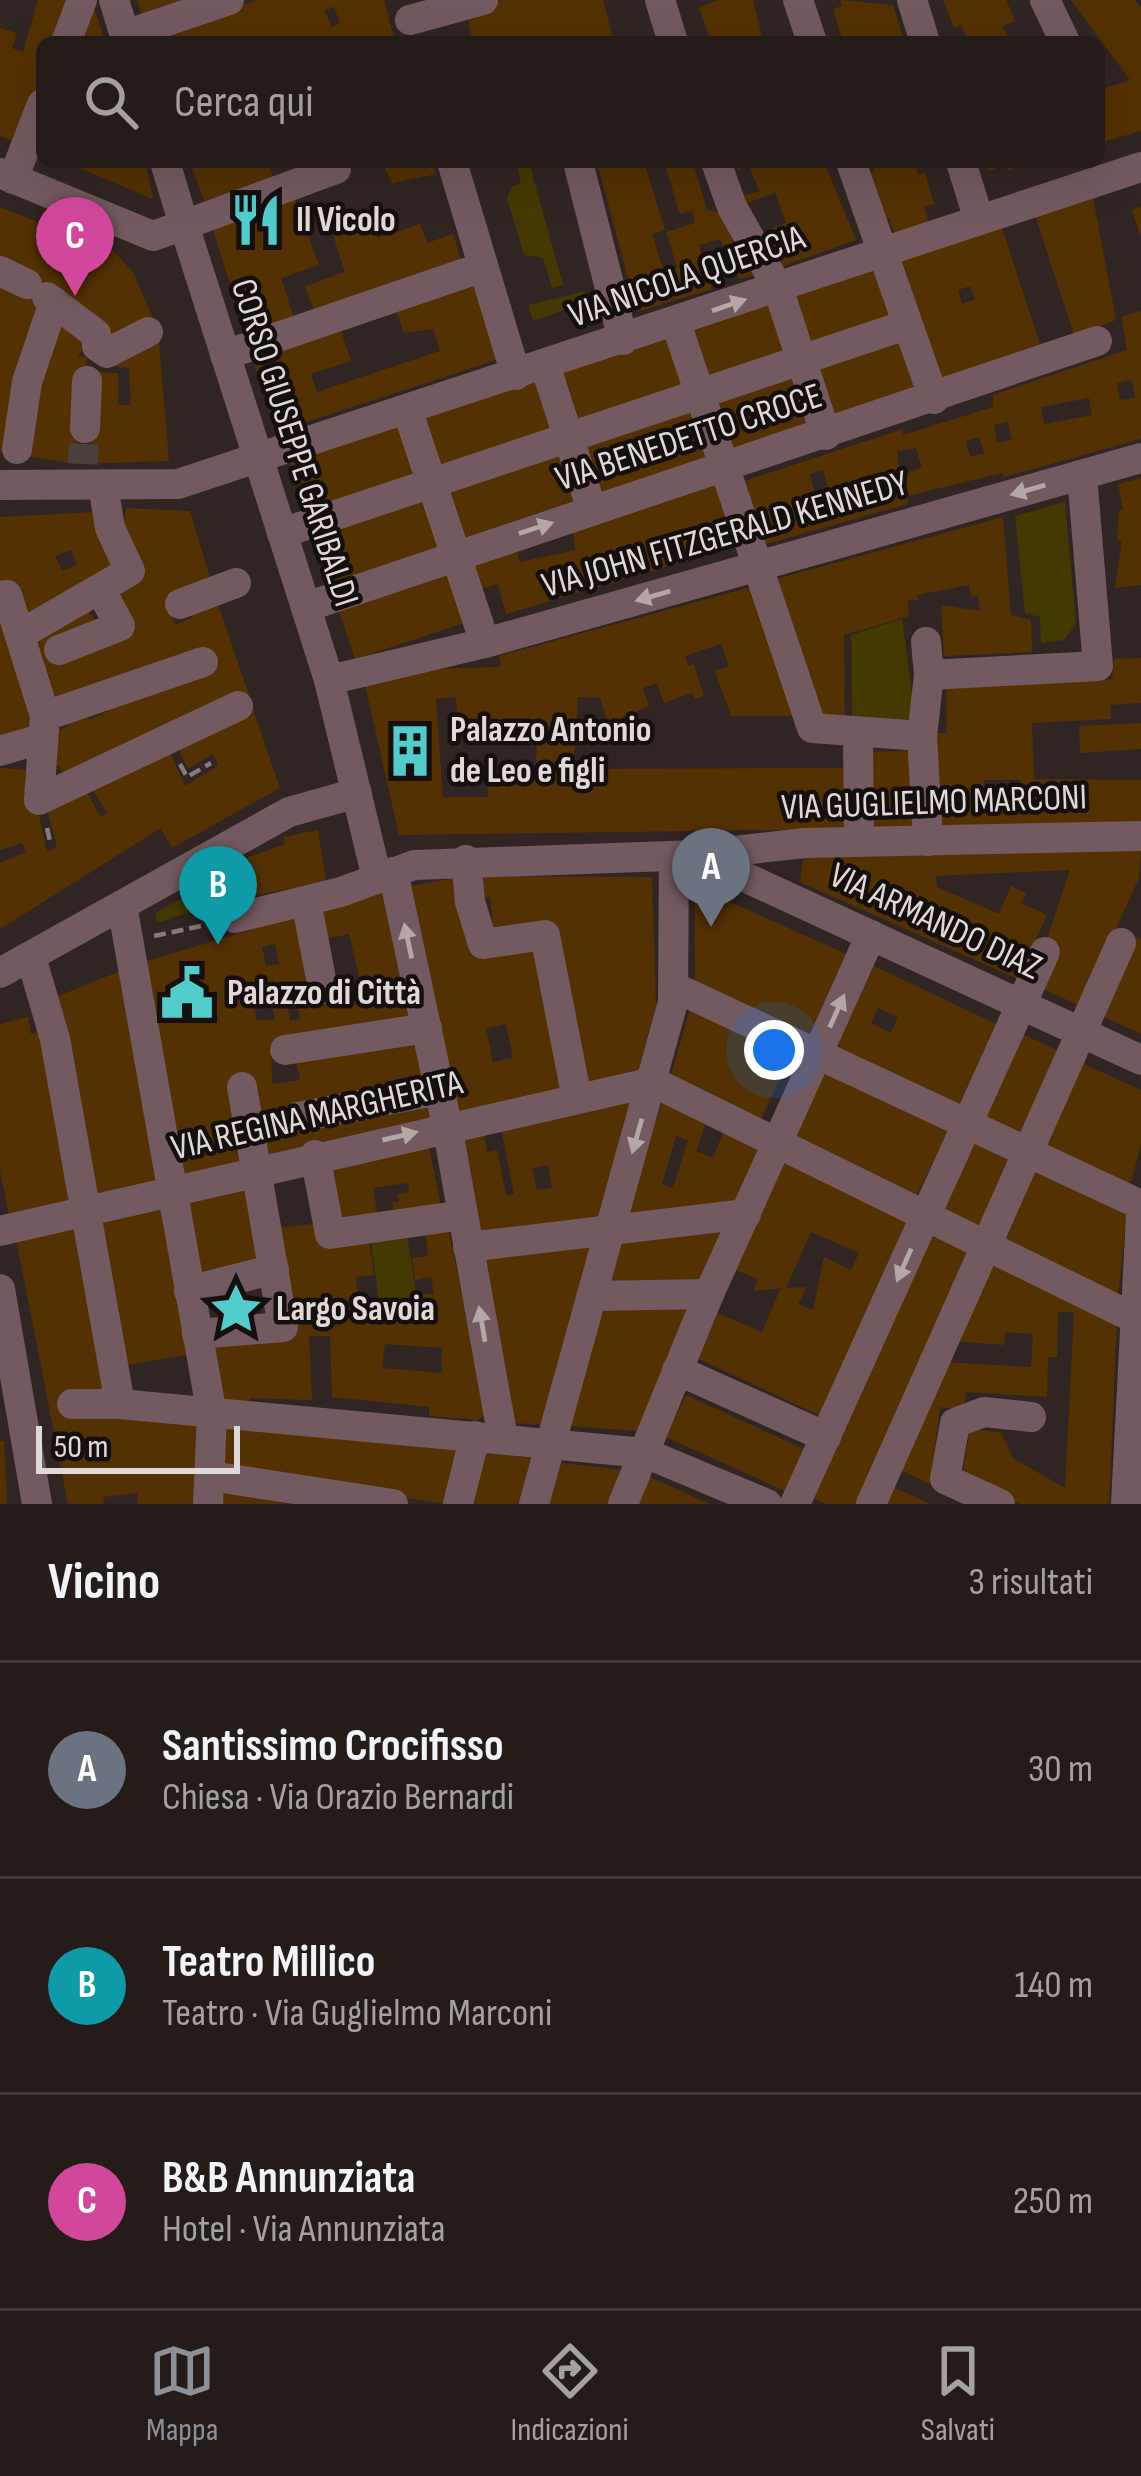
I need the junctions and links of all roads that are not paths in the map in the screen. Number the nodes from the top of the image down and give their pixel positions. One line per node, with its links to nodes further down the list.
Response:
1 (82, 0): 10 (street)
2 (114, 0): 11 (street)
3 (229, 0): 12 (street)
4 (483, 0): 9 (street)
5 (660, 0): 13 (street)
6 (798, 0): 14 (street)
7 (912, 0): 15 (street)
8 (1045, 0): 16 (street)
9 (410, 21)
10 (68, 36)
11 (125, 36)
12 (131, 36)
13 (671, 36)
14 (810, 36)
15 (923, 36)
16 (1062, 36)
17 (36, 116): 28 (street)
18 (1105, 166): 19 (street, VIA NICOLA QUERCIA)
19 (1141, 166)
20 (167, 168): 30 (street, CORSO GIUSEPPE GARIBALDI)
21 (454, 168): 32 (street)
22 (580, 168): 38 (street)
23 (718, 168): 34 (street)
24 (853, 168): 31 (street)
25 (963, 168): 29 (street)
26 (1098, 168): 29 (street, VIA NICOLA QUERCIA)
27 (336, 170): 30 (street)
28 (7, 176): 30 (street)
29 (979, 220): 31 (street, VIA NICOLA QUERCIA)
30 (184, 225): 40 (street, CORSO GIUSEPPE GARIBALDI)
31 (880, 253): 34 (street, VIA NICOLA QUERCIA); 36 (street)
32 (483, 267): 40 (street); 43 (street)
33 (32, 288): 42 (street); 52 (street)
34 (778, 288): 35 (street, VIA NICOLA QUERCIA, one-way to 34); 41 (street)
35 (676, 322): 38 (street, VIA NICOLA QUERCIA); 44 (street)
36 (906, 325): 41 (street); 45 (street)
37 (148, 332): 42 (street)
38 (623, 340): 43 (street, VIA NICOLA QUERCIA)
39 (1097, 341): 45 (street, VIA BENEDETTO CROCE)
40 (225, 356): 50 (street, CORSO GIUSEPPE GARIBALDI)
41 (802, 361): 44 (street); 47 (street)
42 (95, 363): 49 (street)
43 (530, 370): 46 (street, VIA NICOLA QUERCIA); 48 (street)
44 (700, 395): 48 (street); 53 (street)
45 (934, 399): 47 (street, VIA BENEDETTO CROCE)
46 (407, 409): 50 (street, VIA NICOLA QUERCIA); 55 (street)
47 (826, 435): 53 (street, VIA BENEDETTO CROCE)
48 (570, 440): 55 (street); 56 (street)
49 (87, 457): 50 (street, VIA NICOLA QUERCIA); 52 (street, VIA NICOLA QUERCIA); 61 (street)
50 (258, 458): 57 (street, CORSO GIUSEPPE GARIBALDI)
51 (1141, 458): 54 (street, VIA JOHN FITZGERALD KENNEDY)
52 (12, 468)
53 (725, 468): 56 (street, VIA BENEDETTO CROCE); 59 (street)
54 (1082, 475): 59 (street, VIA JOHN FITZGERALD KENNEDY, one-way to 59); 70 (street)
55 (432, 484): 57 (street); 58 (street)
56 (592, 510): 58 (street, VIA BENEDETTO CROCE, one-way to 56)
57 (282, 533): 64 (street, CORSO GIUSEPPE GARIBALDI)
58 (455, 554): 64 (street, VIA BENEDETTO CROCE); 67 (street)
59 (757, 566): 67 (street, VIA JOHN FITZGERALD KENNEDY, one-way to 67); 74 (street)
60 (236, 583): 63 (street)
61 (100, 589): 65 (street); 68 (street)
62 (0, 596): 65 (street)
63 (180, 604)
64 (306, 607): 71 (street, CORSO GIUSEPPE GARIBALDI)
65 (21, 634): 73 (street)
66 (926, 642): 70 (street)
67 (484, 643): 71 (street, VIA JOHN FITZGERALD KENNEDY)
68 (59, 650)
69 (203, 662): 73 (street)
70 (929, 675): 75 (street)
71 (329, 680): 77 (street, CORSO GIUSEPPE GARIBALDI)
72 (238, 706): 73 (street)
73 (43, 728): 76 (street)
74 (858, 736): 75 (street); 80 (street)
75 (922, 736): 79 (street)
76 (0, 751)
77 (357, 793): 83 (street, CORSO GIUSEPPE GARIBALDI); 85 (street)
78 (1141, 836): 79 (street, VIA GUGLIELMO MARCONI)
79 (928, 841): 80 (street, VIA GUGLIELMO MARCONI)
80 (859, 842): 81 (street, VIA GUGLIELMO MARCONI)
81 (685, 856): 82 (street, VIA GUGLIELMO MARCONI); 87 (street, VIA ARMANDO DIAZ); 92 (street)
82 (466, 860): 83 (street, VIA GUGLIELMO MARCONI); 103 (street)
83 (385, 875): 84 (street, VIA GUGLIELMO MARCONI); 95 (street, CORSO GIUSEPPE GARIBALDI, one-way to 83)
84 (306, 901): 86 (street, VIA GUGLIELMO MARCONI); 93 (street)
85 (122, 905): 90 (street); 111 (street)
86 (235, 918)
87 (871, 935): 94 (street, VIA ARMANDO DIAZ); 98 (street, one-way to 87)
88 (1121, 943): 96 (street)
89 (1046, 952): 94 (street)
90 (31, 958): 91 (street); 113 (street)
91 (0, 973)
92 (674, 988): 98 (street); 100 (street)
93 (323, 989)
94 (1022, 1005): 96 (street, VIA ARMANDO DIAZ); 105 (street)
95 (427, 1028): 97 (street); 102 (street, CORSO GIUSEPPE GARIBALDI)
96 (1082, 1033): 99 (street, VIA ARMANDO DIAZ); 108 (street)
97 (285, 1050)
98 (818, 1053): 105 (street); 107 (street)
99 (1141, 1060)
100 (653, 1082): 103 (street, VIA REGINA MARGHERITA); 107 (street); 118 (street, one-way to 118)
101 (242, 1088): 110 (street)
102 (440, 1090): 104 (street); 106 (street, CORSO GIUSEPPE GARIBALDI)
103 (577, 1100): 106 (street, VIA REGINA MARGHERITA)
104 (298, 1117)
105 (968, 1124): 108 (street); 117 (street)
106 (447, 1125): 109 (street, VIA REGINA MARGHERITA, one-way to 106); 114 (street, CORSO GIUSEPPE GARIBALDI)
107 (778, 1143): 115 (street); 117 (street)
108 (1029, 1152): 112 (street); 120 (street)
109 (315, 1155): 110 (street, VIA REGINA MARGHERITA); 114 (street)
110 (260, 1168): 111 (street, VIA REGINA MARGHERITA); 123 (street)
111 (171, 1189): 113 (street, VIA REGINA MARGHERITA); 125 (street)
112 (1141, 1205)
113 (85, 1210): 119 (street, VIA REGINA MARGHERITA); 132 (street)
114 (463, 1214): 121 (street, CORSO GIUSEPPE GARIBALDI)
115 (746, 1214): 118 (street); 126 (street)
116 (1141, 1215): 122 (street)
117 (926, 1216): 120 (street); 136 (street, one-way to 136)
118 (610, 1230): 121 (street); 127 (street)
119 (0, 1231)
120 (987, 1246): 128 (street); 149 (street)
121 (469, 1247): 137 (street, CORSO GIUSEPPE GARIBALDI, one-way to 121)
122 (1138, 1261): 128 (street)
123 (274, 1269): 125 (street); 129 (street)
124 (0, 1289): 133 (street)
125 (189, 1291): 129 (street)
126 (710, 1294): 127 (street); 130 (street)
127 (592, 1296): 138 (street)
128 (1134, 1318): 131 (street)
129 (196, 1334): 134 (street)
130 (677, 1370): 136 (street); 139 (street)
131 (1136, 1403): 141 (street)
132 (120, 1404): 133 (street); 134 (street)
133 (49, 1408): 142 (street)
134 (212, 1415): 137 (street); 140 (street)
135 (1031, 1417): 150 (street)
136 (826, 1437): 148 (street)
137 (489, 1438): 138 (street); 144 (street)
138 (551, 1444): 139 (street); 145 (street)
139 (645, 1453): 146 (street); 147 (street)
140 (209, 1490): 143 (street)
141 (1131, 1496)
142 (37, 1504)
143 (393, 1504)
144 (458, 1504)
145 (534, 1504)
146 (623, 1504)
147 (766, 1504)
148 (795, 1504)
149 (871, 1504)
150 (1000, 1504)

